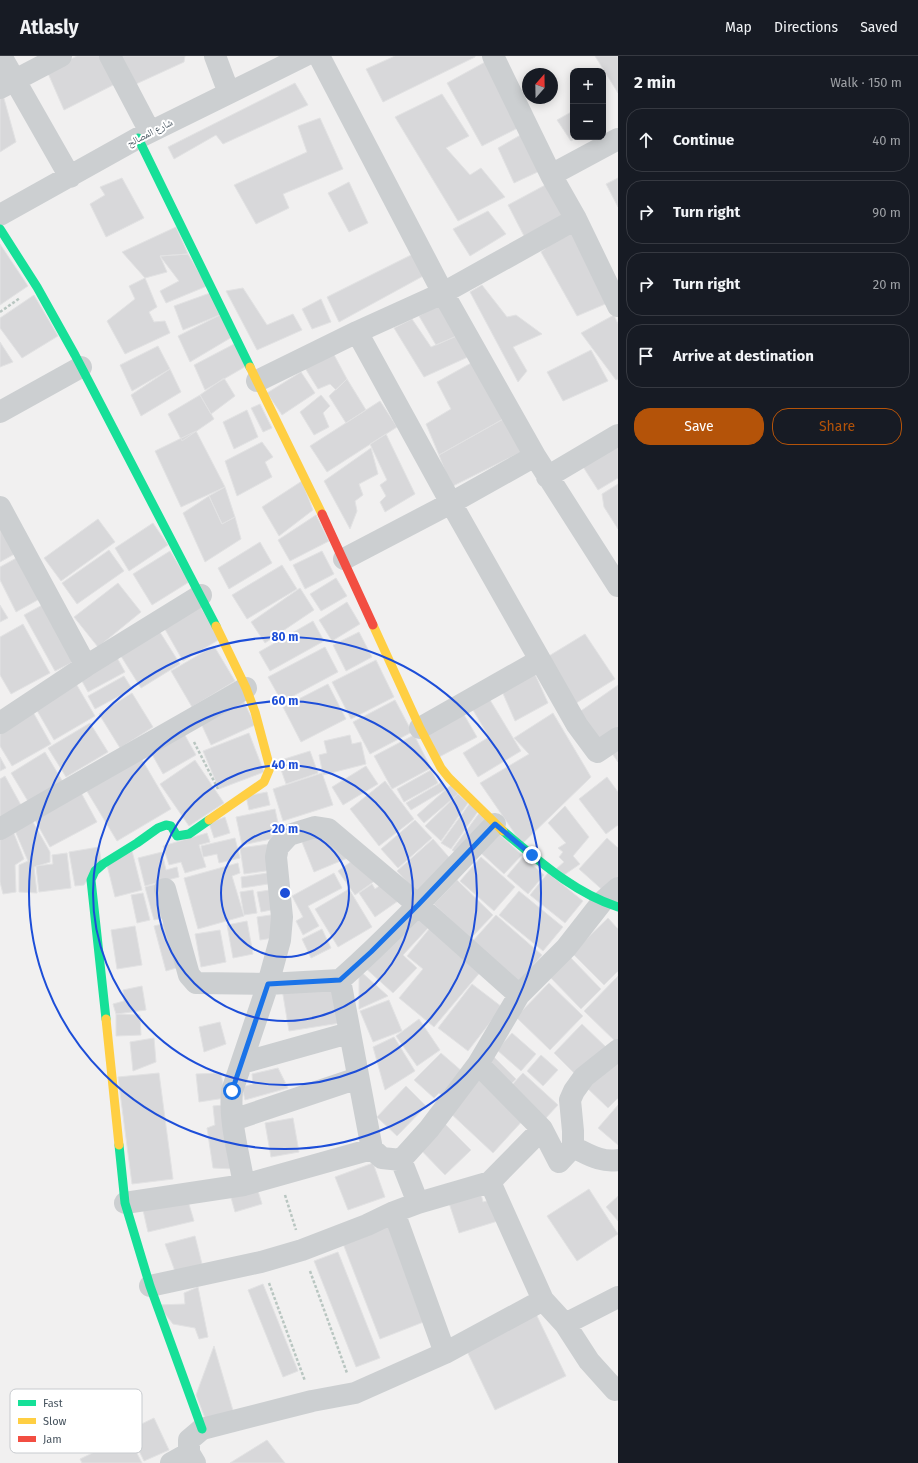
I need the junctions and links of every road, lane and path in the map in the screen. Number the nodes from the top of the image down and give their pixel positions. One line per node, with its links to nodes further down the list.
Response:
1 (1, 56): 8 (street)
2 (61, 56): 8 (street)
3 (110, 56): 10 (street)
4 (215, 56): 9 (street)
5 (304, 56): 9 (street, شارع المصالح)
6 (319, 56): 17 (street)
7 (493, 56): 12 (street)
8 (8, 84): 13 (street)
9 (229, 93): 10 (street, شارع المصالح)
10 (144, 135): 13 (street, شارع المصالح); 21 (street)
11 (618, 139): 12 (street)
12 (551, 175): 15 (street)
13 (70, 177): 14 (street, شارع المصالح)
14 (0, 216)
15 (576, 219): 17 (street); 18 (street)
16 (0, 229): 20 (street)
17 (443, 293): 19 (street); 24 (street)
18 (618, 306)
19 (357, 332): 21 (street); 26 (street)
20 (81, 367): 22 (street); 30 (street)
21 (257, 381): 28 (street)
22 (0, 412)
23 (618, 435): 25 (street)
24 (535, 456): 25 (street); 26 (street)
25 (547, 477): 29 (street)
26 (451, 503): 28 (street); 31 (street)
27 (0, 508): 32 (street)
28 (344, 559): 36 (street)
29 (617, 583)
30 (201, 595): 32 (street); 33 (street)
31 (540, 660): 36 (street); 37 (street)
32 (86, 666): 34 (street)
33 (246, 688): 35 (street); 38 (street)
34 (1, 721)
35 (185, 724): 38 (path); 40 (street)
36 (420, 728): 39 (street)
37 (618, 738)
38 (228, 807): 62 (street)
39 (495, 824): 43 (street); 44 (street)
40 (0, 829)
41 (166, 888): 46 (street)
42 (618, 888): 44 (street)
43 (418, 905): 45 (street); 46 (street); 47 (street)
44 (610, 905): 47 (street)
45 (340, 980): 46 (street); 48 (street)
46 (268, 984): 50 (street)
47 (519, 996): 51 (street)
48 (349, 1033): 50 (street); 52 (street)
49 (618, 1050): 55 (street)
50 (242, 1063): 53 (street)
51 (478, 1064): 54 (street); 57 (street)
52 (358, 1078): 53 (street); 56 (street)
53 (233, 1120): 61 (street)
54 (542, 1129): 55 (street); 60 (street)
55 (573, 1147): 58 (street)
56 (372, 1149): 57 (street); 59 (street)
57 (401, 1160): 63 (street)
58 (618, 1160)
59 (278, 1175): 61 (street); 65 (path)
60 (490, 1182): 63 (street); 69 (street)
61 (244, 1185): 62 (street)
62 (125, 1203): 67 (street)
63 (418, 1203): 64 (street)
64 (394, 1212): 65 (street); 71 (street)
65 (302, 1250): 66 (street); 73 (path)
66 (261, 1262): 67 (street); 74 (path)
67 (150, 1286): 75 (street)
68 (618, 1297): 70 (street)
69 (543, 1300): 70 (street); 71 (street)
70 (565, 1324): 72 (street)
71 (445, 1353): 73 (street)
72 (617, 1391)
73 (355, 1393): 74 (street)
74 (312, 1401): 75 (street)
75 (202, 1429): 76 (street)
76 (185, 1460)

